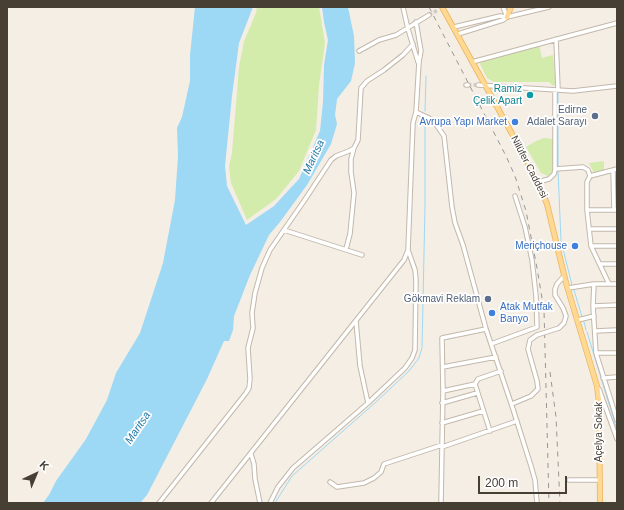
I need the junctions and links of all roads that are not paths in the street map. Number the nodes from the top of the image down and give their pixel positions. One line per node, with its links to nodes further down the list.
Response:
1 (403, 7): 11 (street)
2 (503, 7): 7 (street)
3 (511, 7): 7 (main road)
4 (549, 7): 7 (street)
5 (441, 8): 10 (main road, Nilüfer Caddesi)
6 (430, 14): 8 (street)
7 (507, 16): 10 (street); 12 (street)
8 (416, 22): 11 (street); 16 (street)
9 (617, 24): 13 (street)
10 (454, 27): 12 (main road, Nilüfer Caddesi)
11 (408, 29): 14 (street); 15 (street)
12 (458, 34): 17 (main road, Nilüfer Caddesi)
13 (556, 39): 17 (street); 21 (street)
14 (413, 44): 16 (street); 23 (street)
15 (359, 51)
16 (419, 62): 22 (street)
17 (472, 62): 18 (main road, Nilüfer Caddesi)
18 (485, 84): 19 (street); 21 (street); 27 (main road, Nilüfer Caddesi)
19 (478, 85)
20 (617, 86): 21 (street)
21 (556, 90): 24 (street)
22 (416, 112): 37 (street); 52 (street)
23 (354, 148): 33 (street); 36 (street)
24 (558, 169): 26 (street); 27 (street)
25 (615, 169): 26 (street); 30 (street)
26 (590, 176): 29 (street)
27 (538, 182): 41 (main road, Nilüfer Caddesi)
28 (515, 196): 55 (street)
29 (587, 210): 30 (street); 31 (street)
30 (616, 210)
31 (589, 229): 32 (street); 34 (street)
32 (617, 229)
33 (284, 230): 36 (street); 81 (street)
34 (591, 246): 35 (street); 39 (street)
35 (617, 246)
36 (346, 249): 38 (street)
37 (408, 250): 51 (street); 67 (street)
38 (362, 255)
39 (600, 264): 40 (street); 44 (street)
40 (617, 264)
41 (564, 276): 42 (street); 46 (main road, Nilüfer Caddesi)
42 (557, 284): 46 (street); 69 (street, bridge)
43 (594, 284): 44 (street); 46 (street); 48 (street)
44 (609, 284): 45 (street)
45 (617, 284)
46 (567, 286): 50 (main road, Nilüfer Caddesi)
47 (617, 305): 48 (street)
48 (593, 306): 49 (street)
49 (594, 316): 50 (street); 54 (street)
50 (578, 320): 64 (main road, Nilüfer Caddesi)
51 (356, 321): 67 (street); 77 (street)
52 (486, 330): 55 (street); 59 (street)
53 (617, 330): 54 (street)
54 (595, 331): 56 (street)
55 (491, 344): 58 (street)
56 (596, 353): 57 (street); 62 (street)
57 (617, 353)
58 (496, 357): 59 (street); 60 (street)
59 (443, 367): 65 (street)
60 (501, 371): 63 (street); 69 (street)
61 (617, 377): 62 (street)
62 (603, 378): 71 (street)
63 (475, 384): 65 (street); 66 (street)
64 (597, 386): 75 (street); 79 (main road, Açelya Sokak)
65 (443, 391): 68 (street)
66 (477, 393): 68 (street); 70 (street)
67 (368, 403): 84 (street)
68 (442, 403): 73 (street)
69 (512, 404): 72 (street)
70 (483, 411): 73 (street); 74 (street)
71 (617, 420)
72 (518, 421): 74 (street); 86 (street)
73 (442, 423): 76 (street)
74 (490, 431): 76 (street)
75 (617, 439)
76 (442, 446): 80 (street); 85 (street)
77 (251, 454): 82 (street); 83 (street)
78 (569, 480): 79 (street)
79 (599, 480): 87 (main road, Açelya Sokak)
80 (330, 482)
81 (159, 503)
82 (211, 503)
83 (260, 503)
84 (270, 503)
85 (441, 503)
86 (537, 503)
87 (600, 503)

